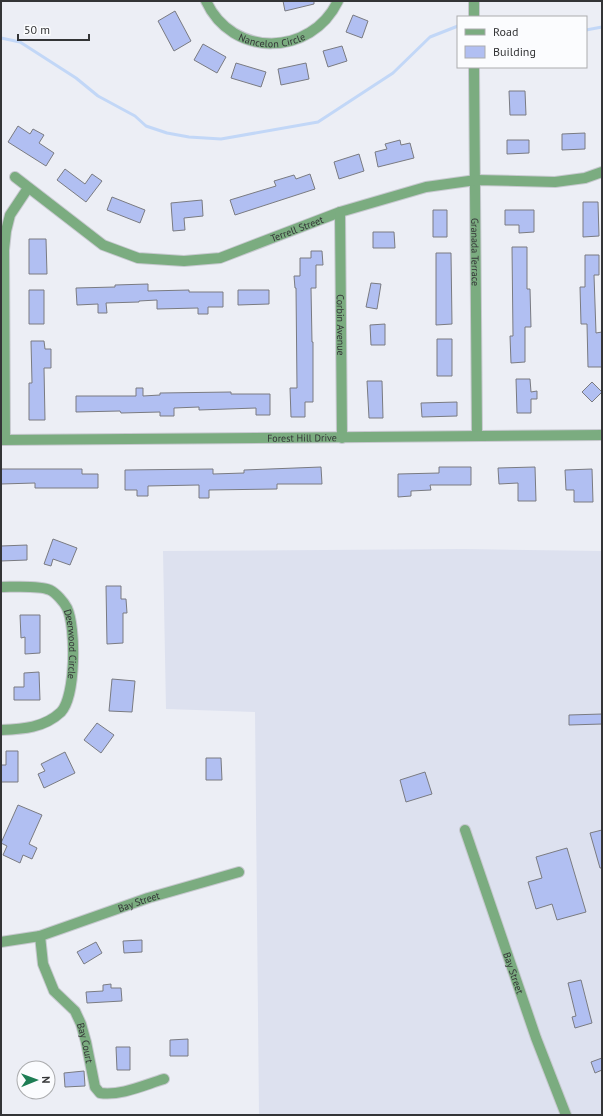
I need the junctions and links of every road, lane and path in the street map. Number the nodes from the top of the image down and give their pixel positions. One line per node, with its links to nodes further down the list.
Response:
1 (206, 1): 2 (street, Nancelon Circle)
2 (338, 1)
3 (474, 1): 4 (street)
4 (474, 16)
5 (474, 68): 8 (street, Granada Terrace)
6 (602, 172): 8 (street, Terrell Street)
7 (15, 177): 9 (street, Terrell Street)
8 (476, 180): 10 (street, Terrell Street); 12 (street, Granada Terrace)
9 (28, 188): 10 (street, Terrell Street); 14 (street)
10 (340, 212): 13 (street, Corbin Avenue)
11 (602, 435): 12 (street, Forest Hill Drive)
12 (477, 436): 13 (street, Forest Hill Drive)
13 (342, 438): 14 (street, Forest Hill Drive)
14 (3, 440)
15 (1, 587): 16 (street, Deerwood Circle)
16 (1, 730)
17 (465, 830): 22 (street, Bay Street)
18 (239, 872): 19 (street, Bay Street)
19 (40, 936): 20 (street, Bay Street); 21 (street, Bay Court)
20 (1, 942)
21 (164, 1079)
22 (566, 1115)

